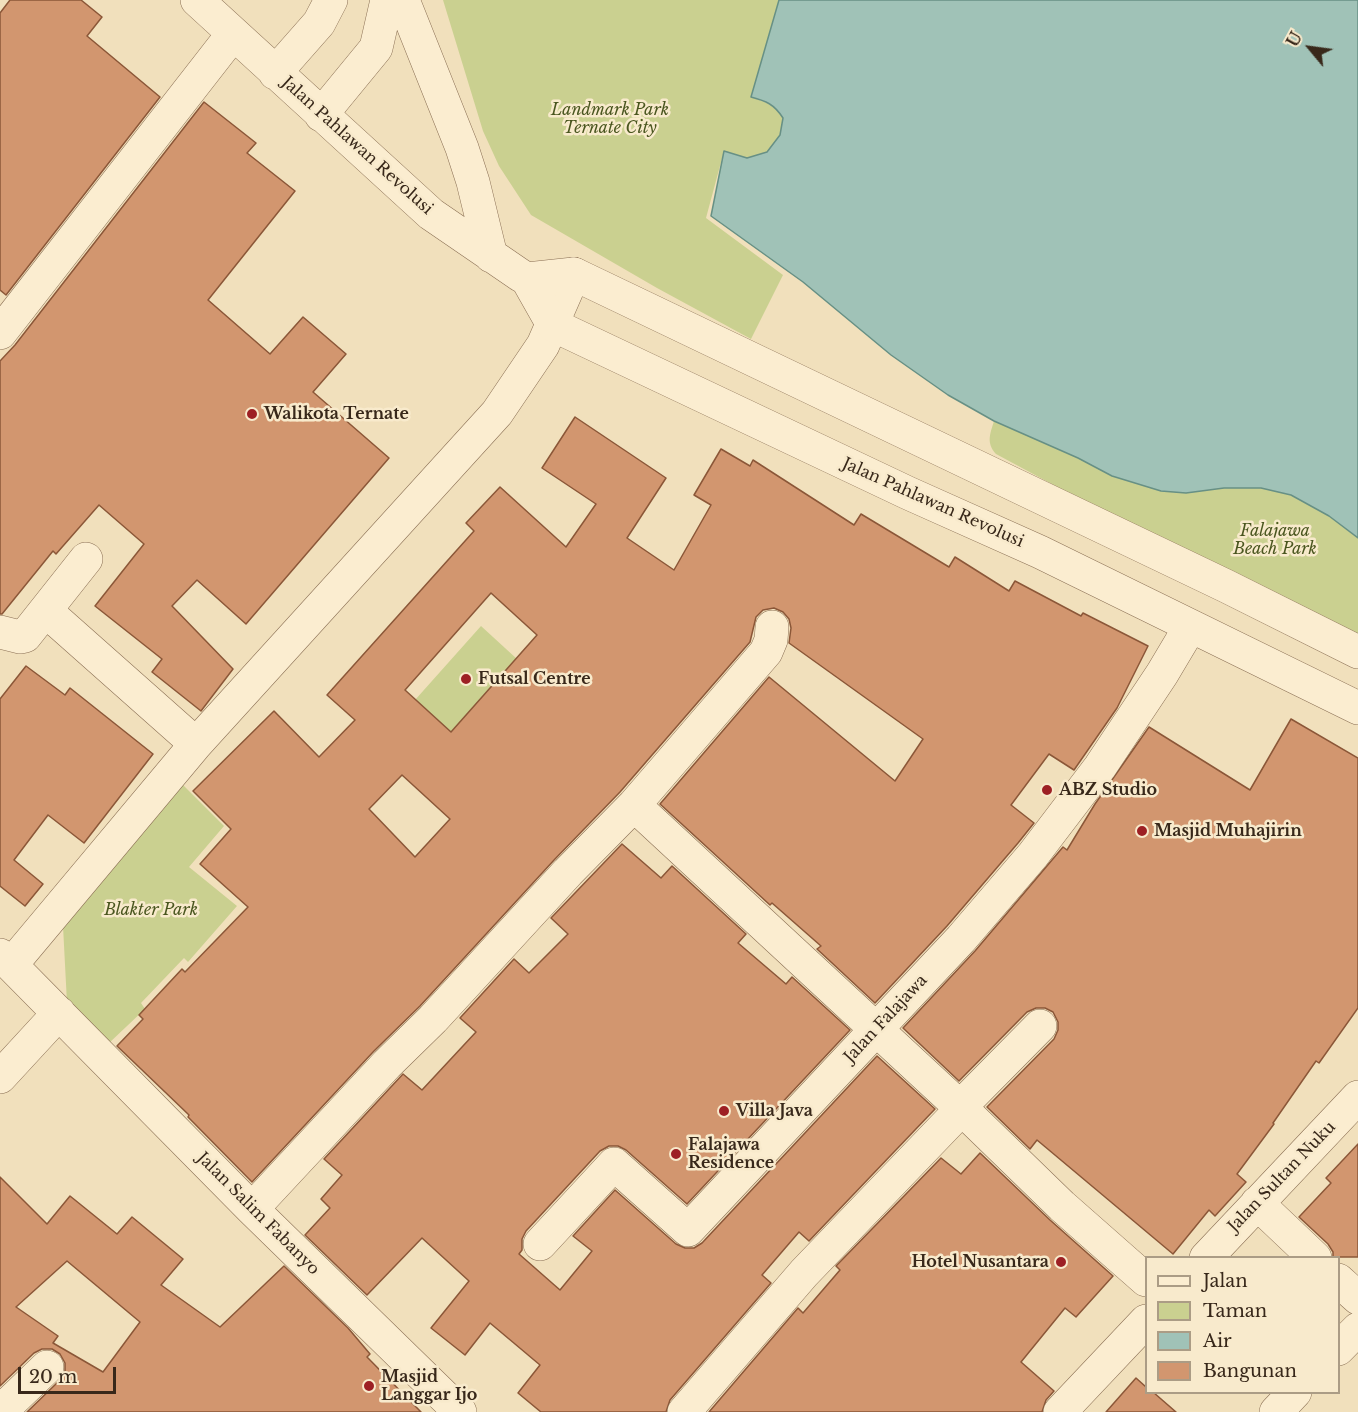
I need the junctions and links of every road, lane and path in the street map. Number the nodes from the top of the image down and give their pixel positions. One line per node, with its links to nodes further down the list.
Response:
1 (197, 0): 5 (street, Jalan Pahlawan Revolusi)
2 (331, 0): 6 (street)
3 (387, 0): 7 (street)
4 (403, 0): 8 (street)
5 (233, 34): 6 (street, Jalan Pahlawan Revolusi); 12 (street)
6 (275, 73): 7 (street, Jalan Pahlawan Revolusi)
7 (321, 115): 8 (street, Jalan Pahlawan Revolusi)
8 (491, 256): 10 (street, Jalan Pahlawan Revolusi)
9 (574, 274): 10 (street); 11 (street); 18 (street)
10 (527, 279): 11 (street, Jalan Pahlawan Revolusi)
11 (553, 325): 16 (street, Jalan Pahlawan Revolusi); 20 (street)
12 (0, 333)
13 (86, 559): 14 (street)
14 (46, 611): 17 (street); 20 (street)
15 (772, 627): 21 (street)
16 (1190, 627): 19 (street, Jalan Pahlawan Revolusi); 25 (street, Jalan Falajawa)
17 (0, 632)
18 (1358, 652)
19 (1358, 708)
20 (195, 744): 22 (street)
21 (634, 805): 25 (street); 30 (street)
22 (5, 960): 23 (street, Jalan Salim Fabanyo)
23 (59, 1013): 26 (street); 30 (street, Jalan Salim Fabanyo)
24 (1040, 1026): 28 (street)
25 (877, 1030): 28 (street); 31 (street, Jalan Falajawa)
26 (0, 1077)
27 (1358, 1097): 29 (street, Jalan Sultan Nuku)
28 (960, 1107): 34 (street); 44 (street)
29 (1257, 1203): 32 (street, Jalan Sultan Nuku); 33 (street)
30 (252, 1209): 42 (street, Jalan Salim Fabanyo)
31 (540, 1244)
32 (1207, 1256)
33 (1314, 1256)
34 (1145, 1279)
35 (1340, 1282): 36 (street)
36 (1358, 1298)
37 (1145, 1322): 45 (street)
38 (1358, 1329): 39 (street)
39 (1340, 1347)
40 (47, 1367): 43 (street)
41 (1293, 1394): 46 (street)
42 (453, 1410)
43 (0, 1412)
44 (684, 1412)
45 (1060, 1412)
46 (1276, 1412)

